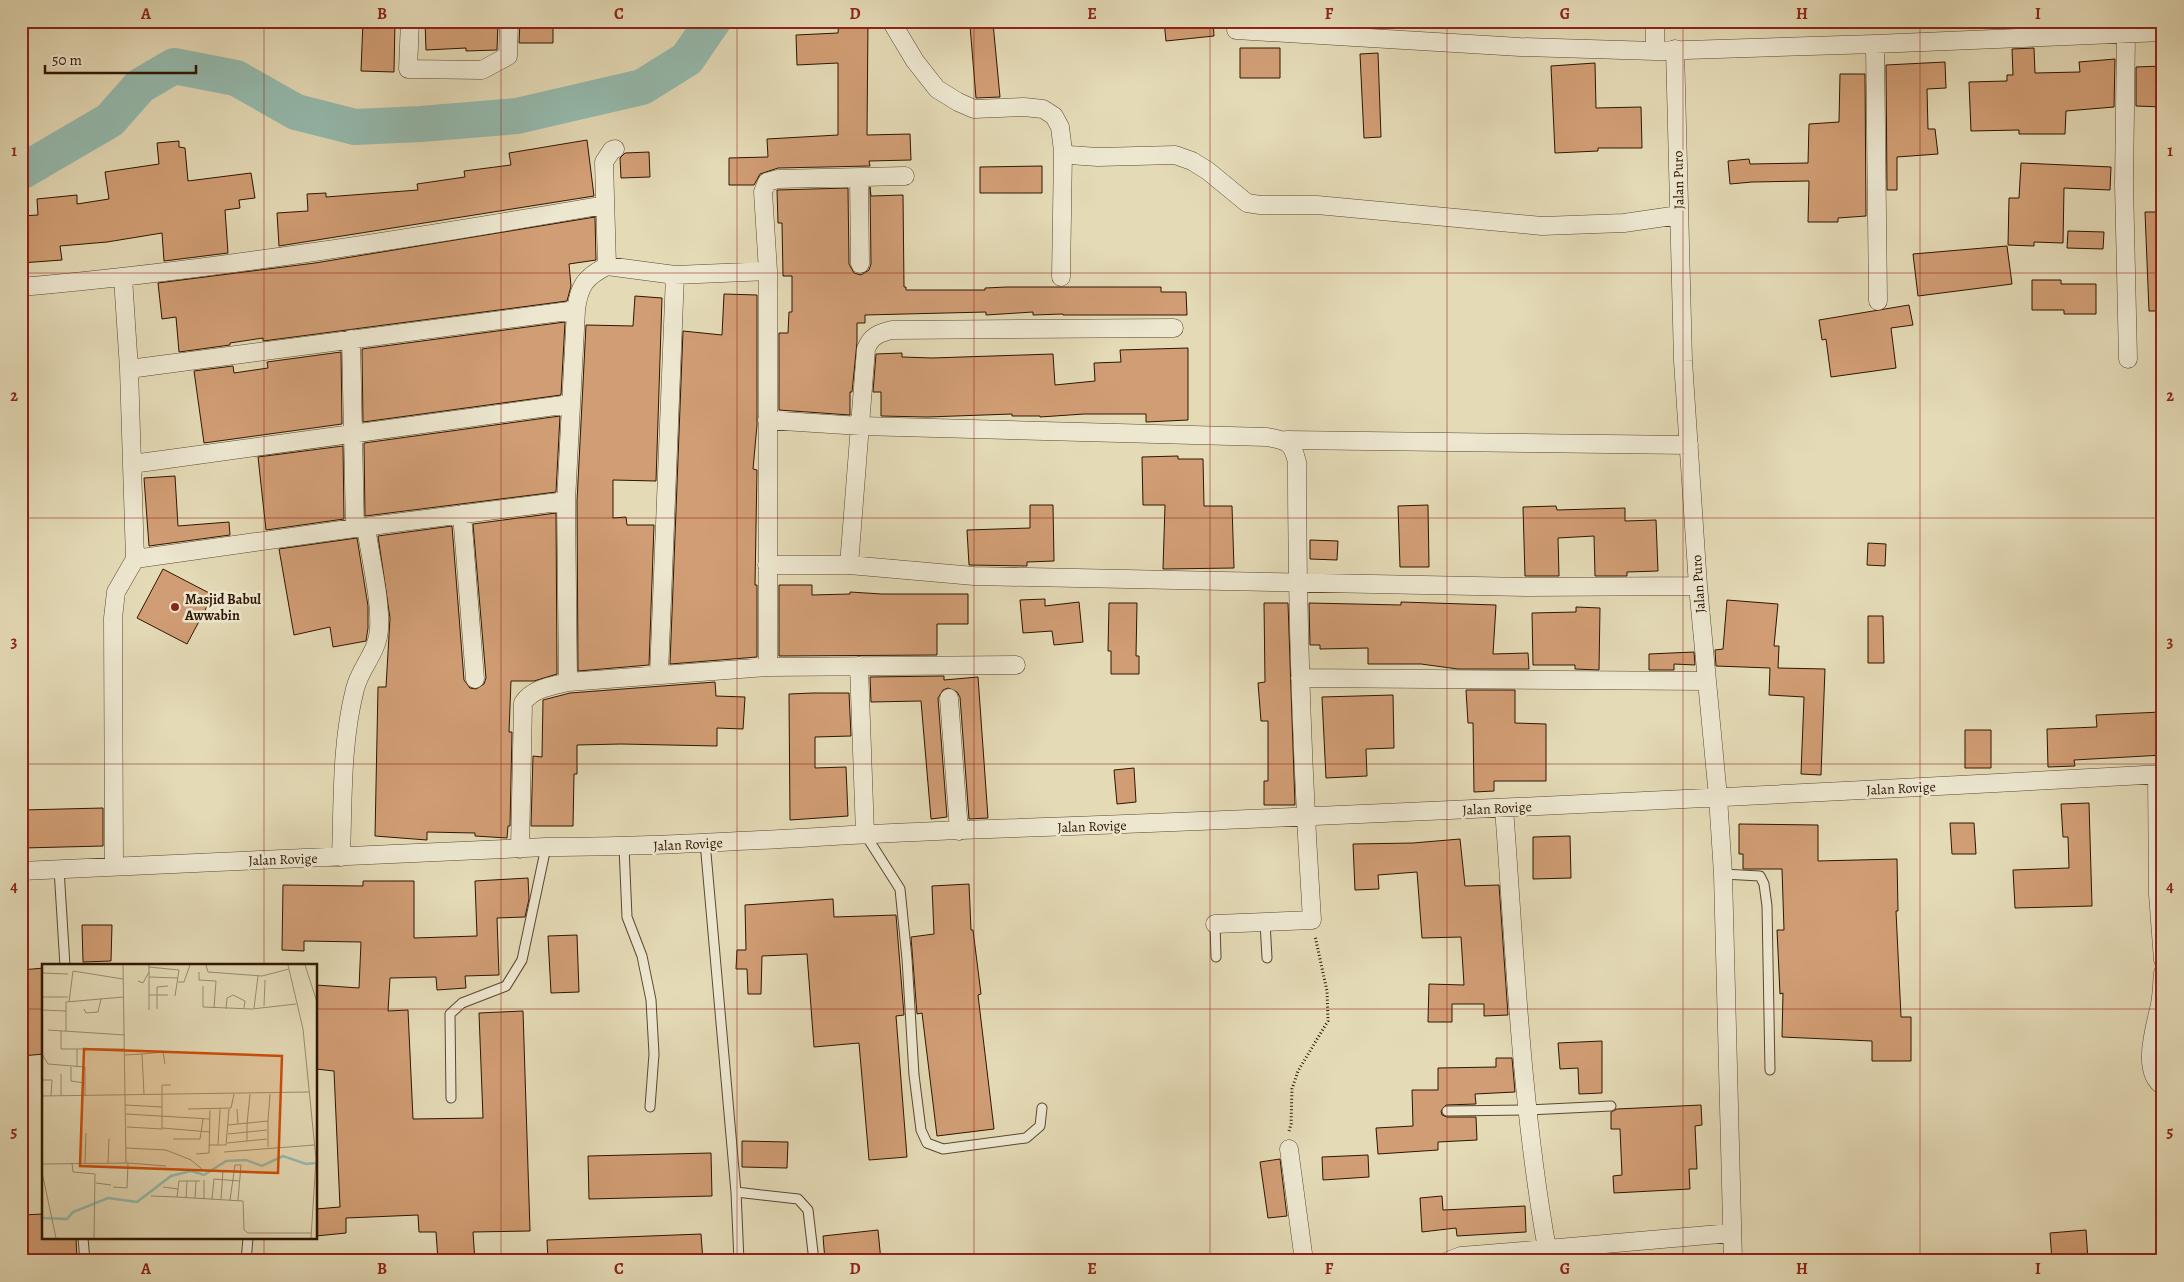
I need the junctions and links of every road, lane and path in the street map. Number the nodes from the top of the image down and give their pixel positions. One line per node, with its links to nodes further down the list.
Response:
1 (410, 21): 2 (street)
2 (509, 21)
3 (891, 21): 12 (street)
4 (1655, 21): 10 (street)
5 (1236, 30): 10 (street)
6 (2163, 32): 7 (street)
7 (2126, 34): 8 (street); 28 (street)
8 (1875, 44): 9 (street); 24 (street)
9 (1675, 49): 10 (street); 16 (street, Jalan Puro)
10 (1655, 51)
11 (615, 149): 15 (street)
12 (1063, 151): 16 (street); 21 (street)
13 (905, 176): 14 (street)
14 (858, 178): 17 (street); 19 (street)
15 (605, 205): 18 (street); 22 (street)
16 (1679, 215): 35 (street, Jalan Puro)
17 (860, 264)
18 (607, 266): 20 (street); 25 (street)
19 (768, 271): 20 (street); 31 (street)
20 (675, 274): 48 (street)
21 (1061, 277)
22 (123, 278): 23 (street); 29 (street)
23 (21, 287)
24 (1878, 301)
25 (576, 310): 27 (street); 30 (street)
26 (1174, 328): 32 (street)
27 (351, 339): 29 (street); 33 (street)
28 (2128, 359)
29 (129, 369): 36 (street)
30 (570, 404): 33 (street); 37 (street)
31 (768, 420): 32 (street); 41 (street)
32 (861, 426): 34 (street); 42 (street)
33 (354, 433): 36 (street); 39 (street)
34 (1286, 440): 35 (street); 43 (street)
35 (1689, 445): 44 (street, Jalan Puro)
36 (132, 464): 40 (street)
37 (566, 501): 38 (street); 52 (street)
38 (462, 514): 39 (street); 50 (street)
39 (360, 527): 40 (street); 64 (street)
40 (134, 559): 65 (street)
41 (768, 565): 42 (street); 46 (street)
42 (849, 565): 43 (street)
43 (1298, 582): 44 (street); 49 (street)
44 (1698, 586): 51 (street, Jalan Puro)
45 (1016, 665): 47 (street)
46 (768, 666): 47 (street); 48 (street)
47 (859, 666): 59 (street)
48 (658, 674): 52 (street)
49 (1300, 678): 51 (street); 57 (street)
50 (475, 679)
51 (1707, 681): 55 (street, Jalan Puro)
52 (568, 682): 63 (street)
53 (949, 698): 58 (street)
54 (2160, 774): 55 (street, Jalan Rovige); 69 (street)
55 (1718, 797): 56 (street, Jalan Rovige); 68 (street, Jalan Puro)
56 (1504, 808): 57 (street, Jalan Rovige); 84 (street)
57 (1305, 818): 58 (street, Jalan Rovige); 70 (street)
58 (959, 830): 59 (street, Jalan Rovige)
59 (865, 834): 60 (street, Jalan Rovige); 83 (lane)
60 (705, 842): 62 (street, Jalan Rovige); 87 (lane)
61 (546, 847): 62 (street, Jalan Rovige); 63 (street, Jalan Rovige); 80 (lane)
62 (624, 847): 82 (lane)
63 (520, 849): 64 (street, Jalan Rovige)
64 (341, 857): 65 (street, Jalan Rovige)
65 (114, 866): 66 (street, Jalan Rovige)
66 (59, 869): 67 (street, Jalan Rovige); 76 (lane)
67 (21, 871)
68 (1723, 874): 78 (lane); 88 (street, Jalan Puro)
69 (2161, 909): 75 (street)
70 (1312, 920): 71 (street); 86 (path)
71 (1265, 922): 72 (street); 74 (lane)
72 (1215, 924): 73 (lane)
73 (1216, 957)
74 (1267, 958)
75 (2163, 960)
76 (65, 964)
77 (2163, 972): 79 (street)
78 (1770, 1070)
79 (2163, 1086)
80 (451, 1098)
81 (1611, 1106): 84 (lane)
82 (650, 1107)
83 (1042, 1108)
84 (1528, 1110): 85 (lane); 91 (street)
85 (1447, 1111)
86 (1289, 1149): 96 (street)
87 (736, 1192): 94 (lane); 95 (lane)
88 (1731, 1233): 91 (street); 98 (street, Jalan Puro)
89 (83, 1240): 92 (lane)
90 (248, 1240): 93 (lane)
91 (1547, 1249): 97 (street)
92 (85, 1261)
93 (246, 1261)
94 (739, 1261)
95 (814, 1261)
96 (1304, 1261)
97 (1448, 1261)
98 (1733, 1261)

